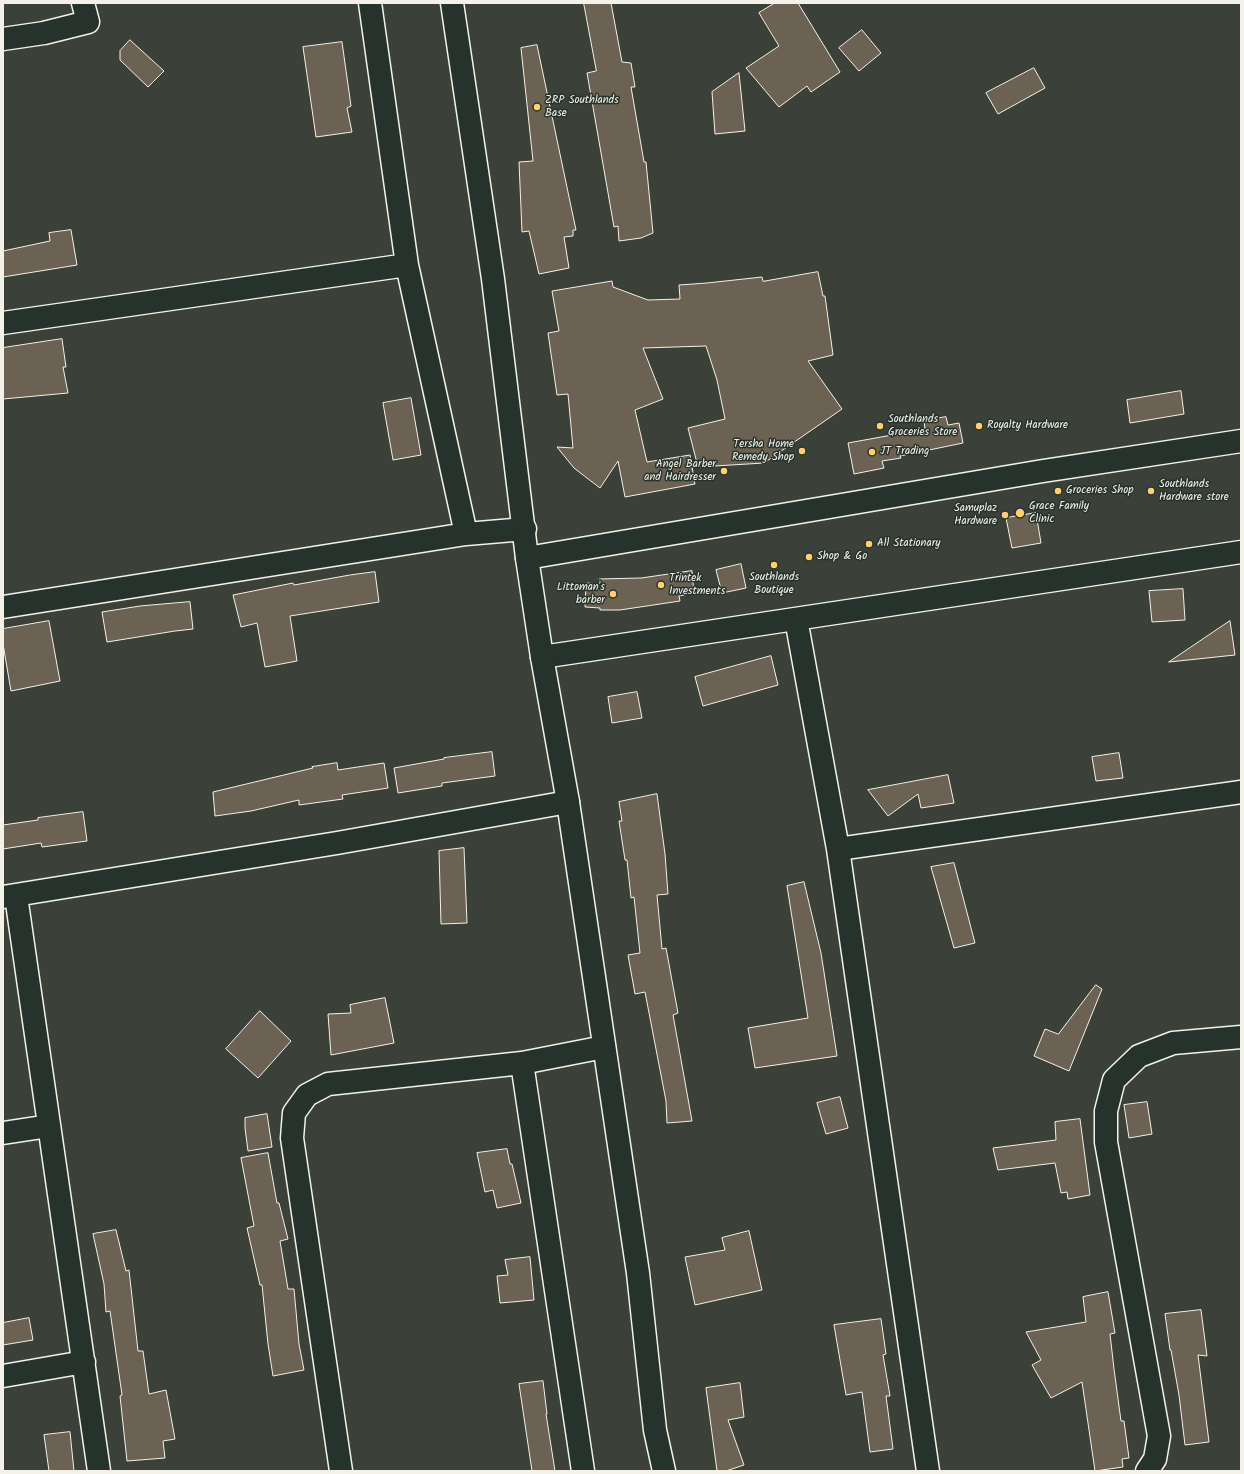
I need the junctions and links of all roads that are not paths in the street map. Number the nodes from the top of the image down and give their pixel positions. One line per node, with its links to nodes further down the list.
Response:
1 (83, 3): 4 (street)
2 (370, 3): 5 (street)
3 (452, 3): 8 (street)
4 (3, 39)
5 (407, 265): 6 (street); 9 (street)
6 (3, 323)
7 (1241, 441): 11 (street)
8 (525, 529): 9 (street); 11 (street)
9 (466, 534): 12 (street)
10 (1241, 552): 13 (street)
11 (527, 558): 14 (street)
12 (3, 607)
13 (796, 619): 14 (street); 17 (street)
14 (542, 657): 16 (street)
15 (1241, 792): 17 (street)
16 (568, 802): 18 (street); 20 (street)
17 (838, 849): 30 (street)
18 (9, 896): 22 (street)
19 (1241, 1038): 31 (street)
20 (604, 1047): 21 (street); 29 (street)
21 (522, 1063): 27 (street); 28 (street)
22 (49, 1126): 23 (street); 24 (street)
23 (3, 1133)
24 (84, 1362): 25 (street); 26 (street)
25 (3, 1376)
26 (99, 1471)
27 (341, 1471)
28 (582, 1471)
29 (664, 1471)
30 (928, 1471)
31 (1147, 1471)

